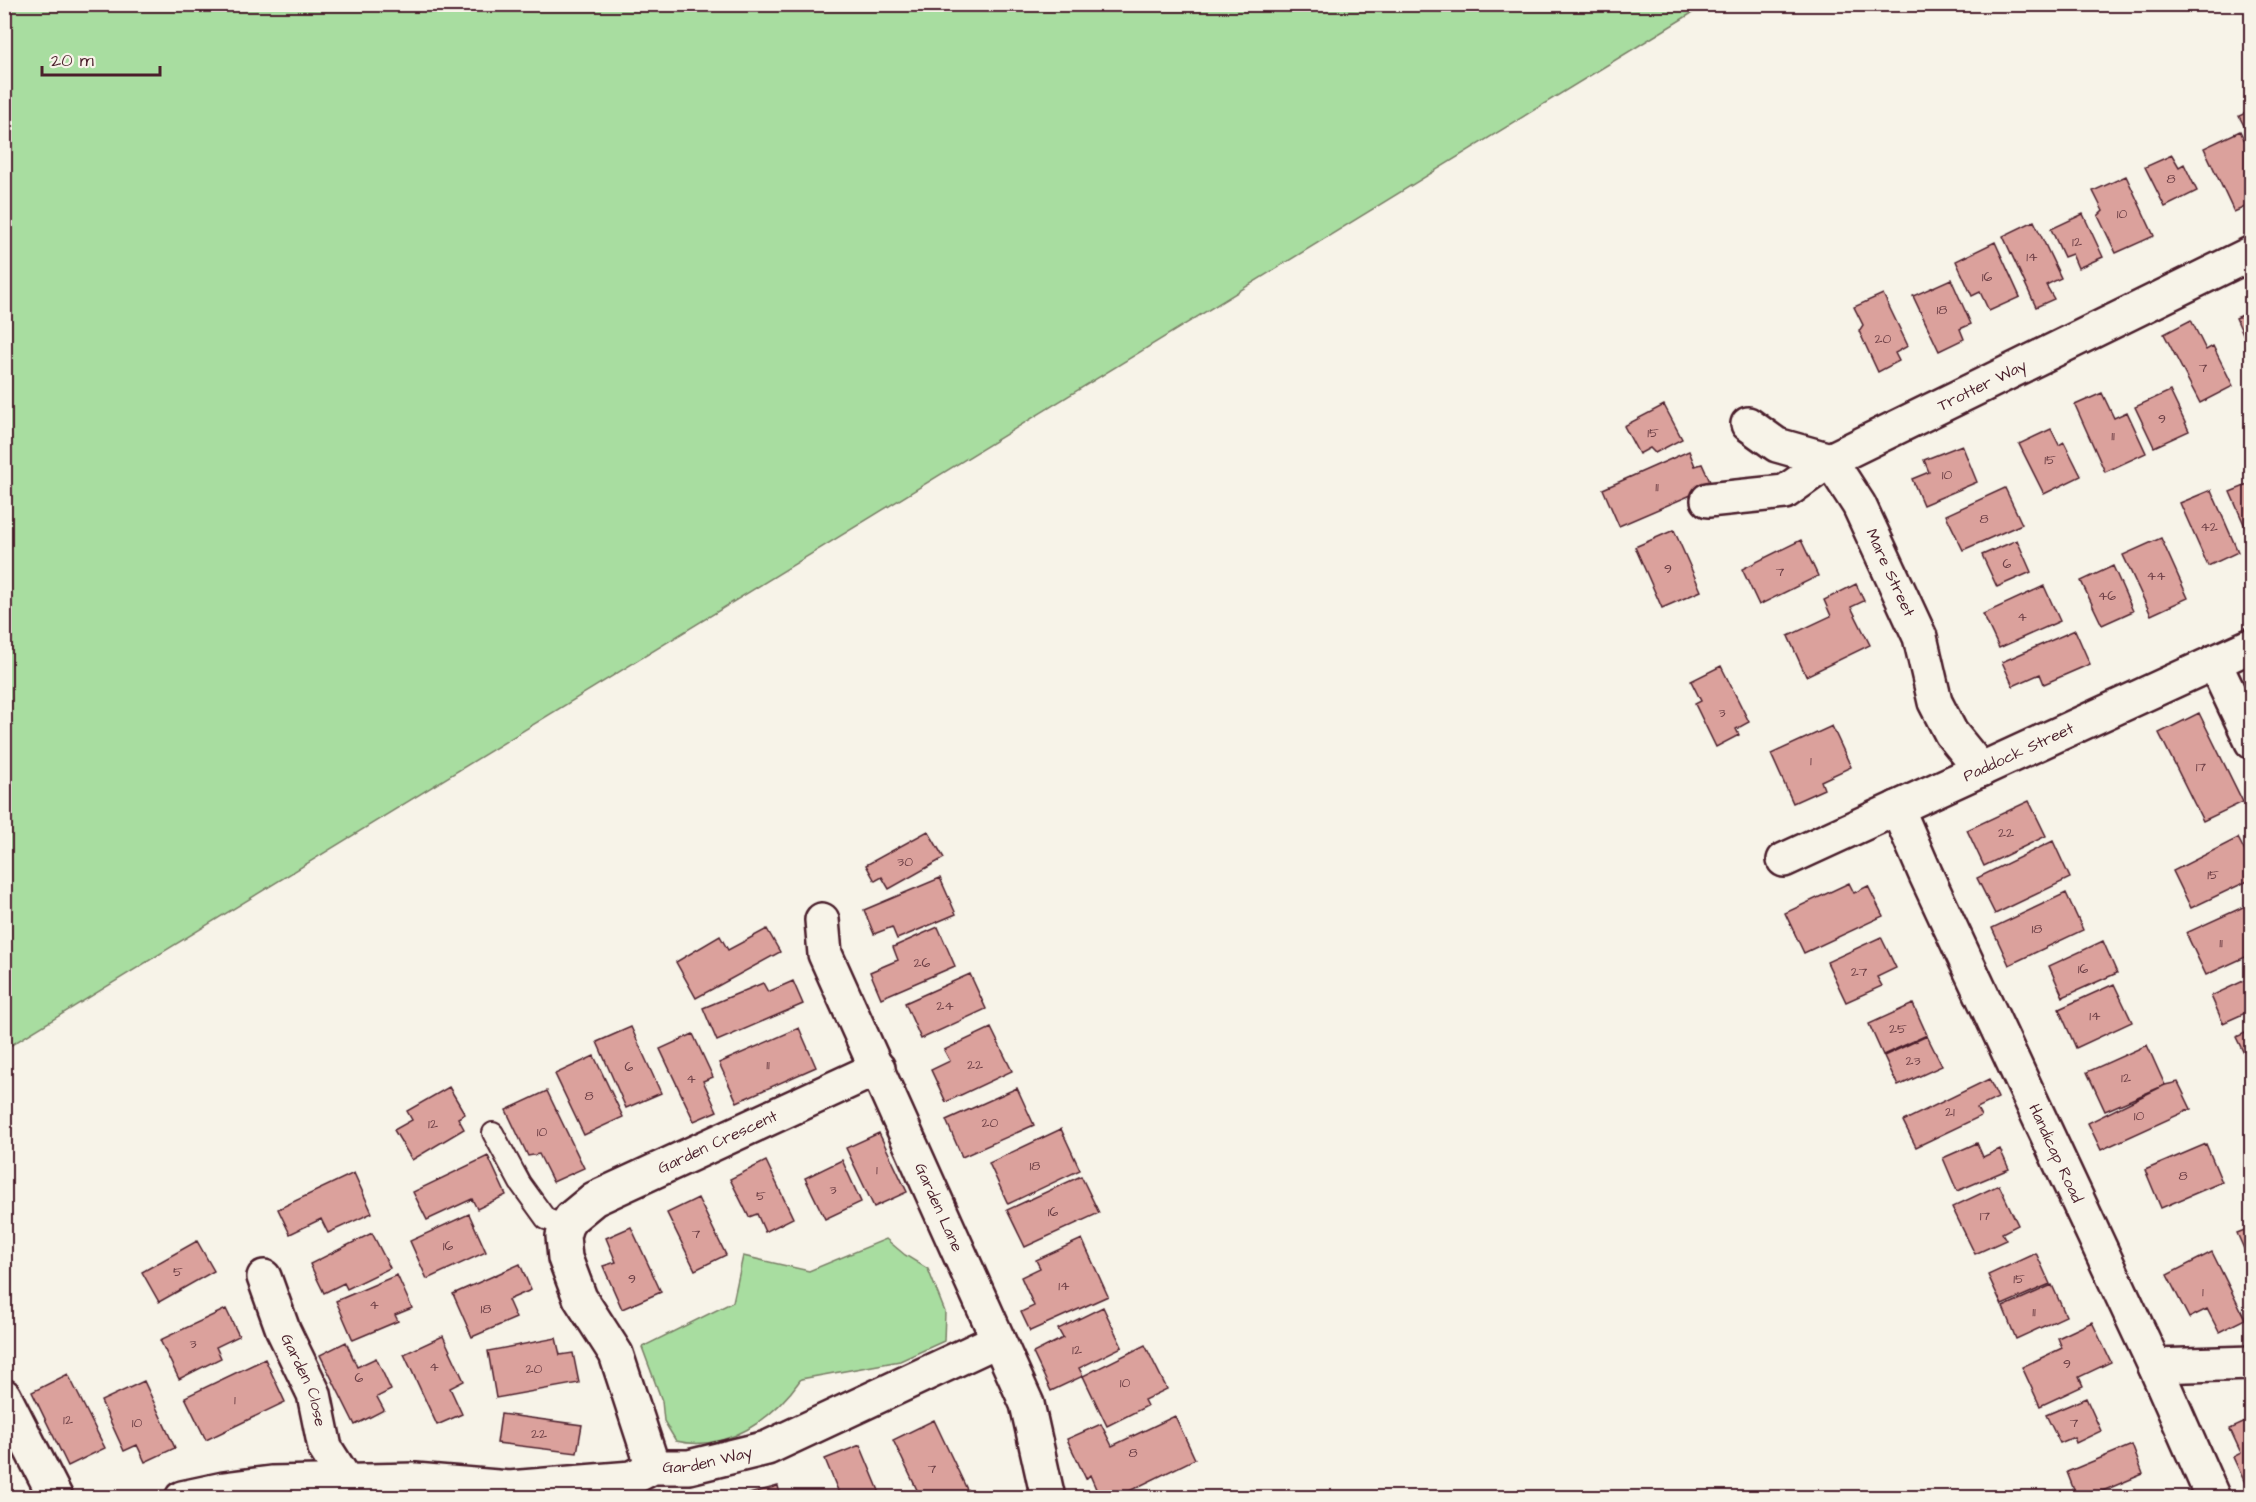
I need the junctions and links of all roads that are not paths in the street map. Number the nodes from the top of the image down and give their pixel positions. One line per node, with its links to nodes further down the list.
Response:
1 (2252, 253): 3 (street, Trotter Way)
2 (1748, 424): 3 (street)
3 (1830, 460): 4 (street, Trotter Way); 8 (street, Mare Street)
4 (1708, 500)
5 (2252, 645): 6 (street, Paddock Street)
6 (2214, 662): 7 (street); 8 (street, Paddock Street)
7 (2252, 742)
8 (1981, 770): 9 (street, Paddock Street)
9 (1897, 808): 10 (street, Paddock Street); 18 (street, Handicap Road)
10 (1784, 860)
11 (822, 920): 12 (street, Garden Lane)
12 (878, 1068): 14 (street, Garden Crescent); 16 (street, Garden Lane)
13 (493, 1133): 14 (lane)
14 (566, 1226): 20 (street)
15 (264, 1277): 21 (street, Garden Close)
16 (998, 1341): 20 (street, Garden Way); 24 (street, Garden Lane)
17 (2252, 1363): 18 (street)
18 (2155, 1366): 25 (street, Handicap Road)
19 (4, 1396): 22 (street)
20 (653, 1467): 21 (street, Garden Way)
21 (346, 1481): 23 (street, Garden Way)
22 (56, 1497)
23 (182, 1497)
24 (1048, 1497)
25 (2213, 1497)

